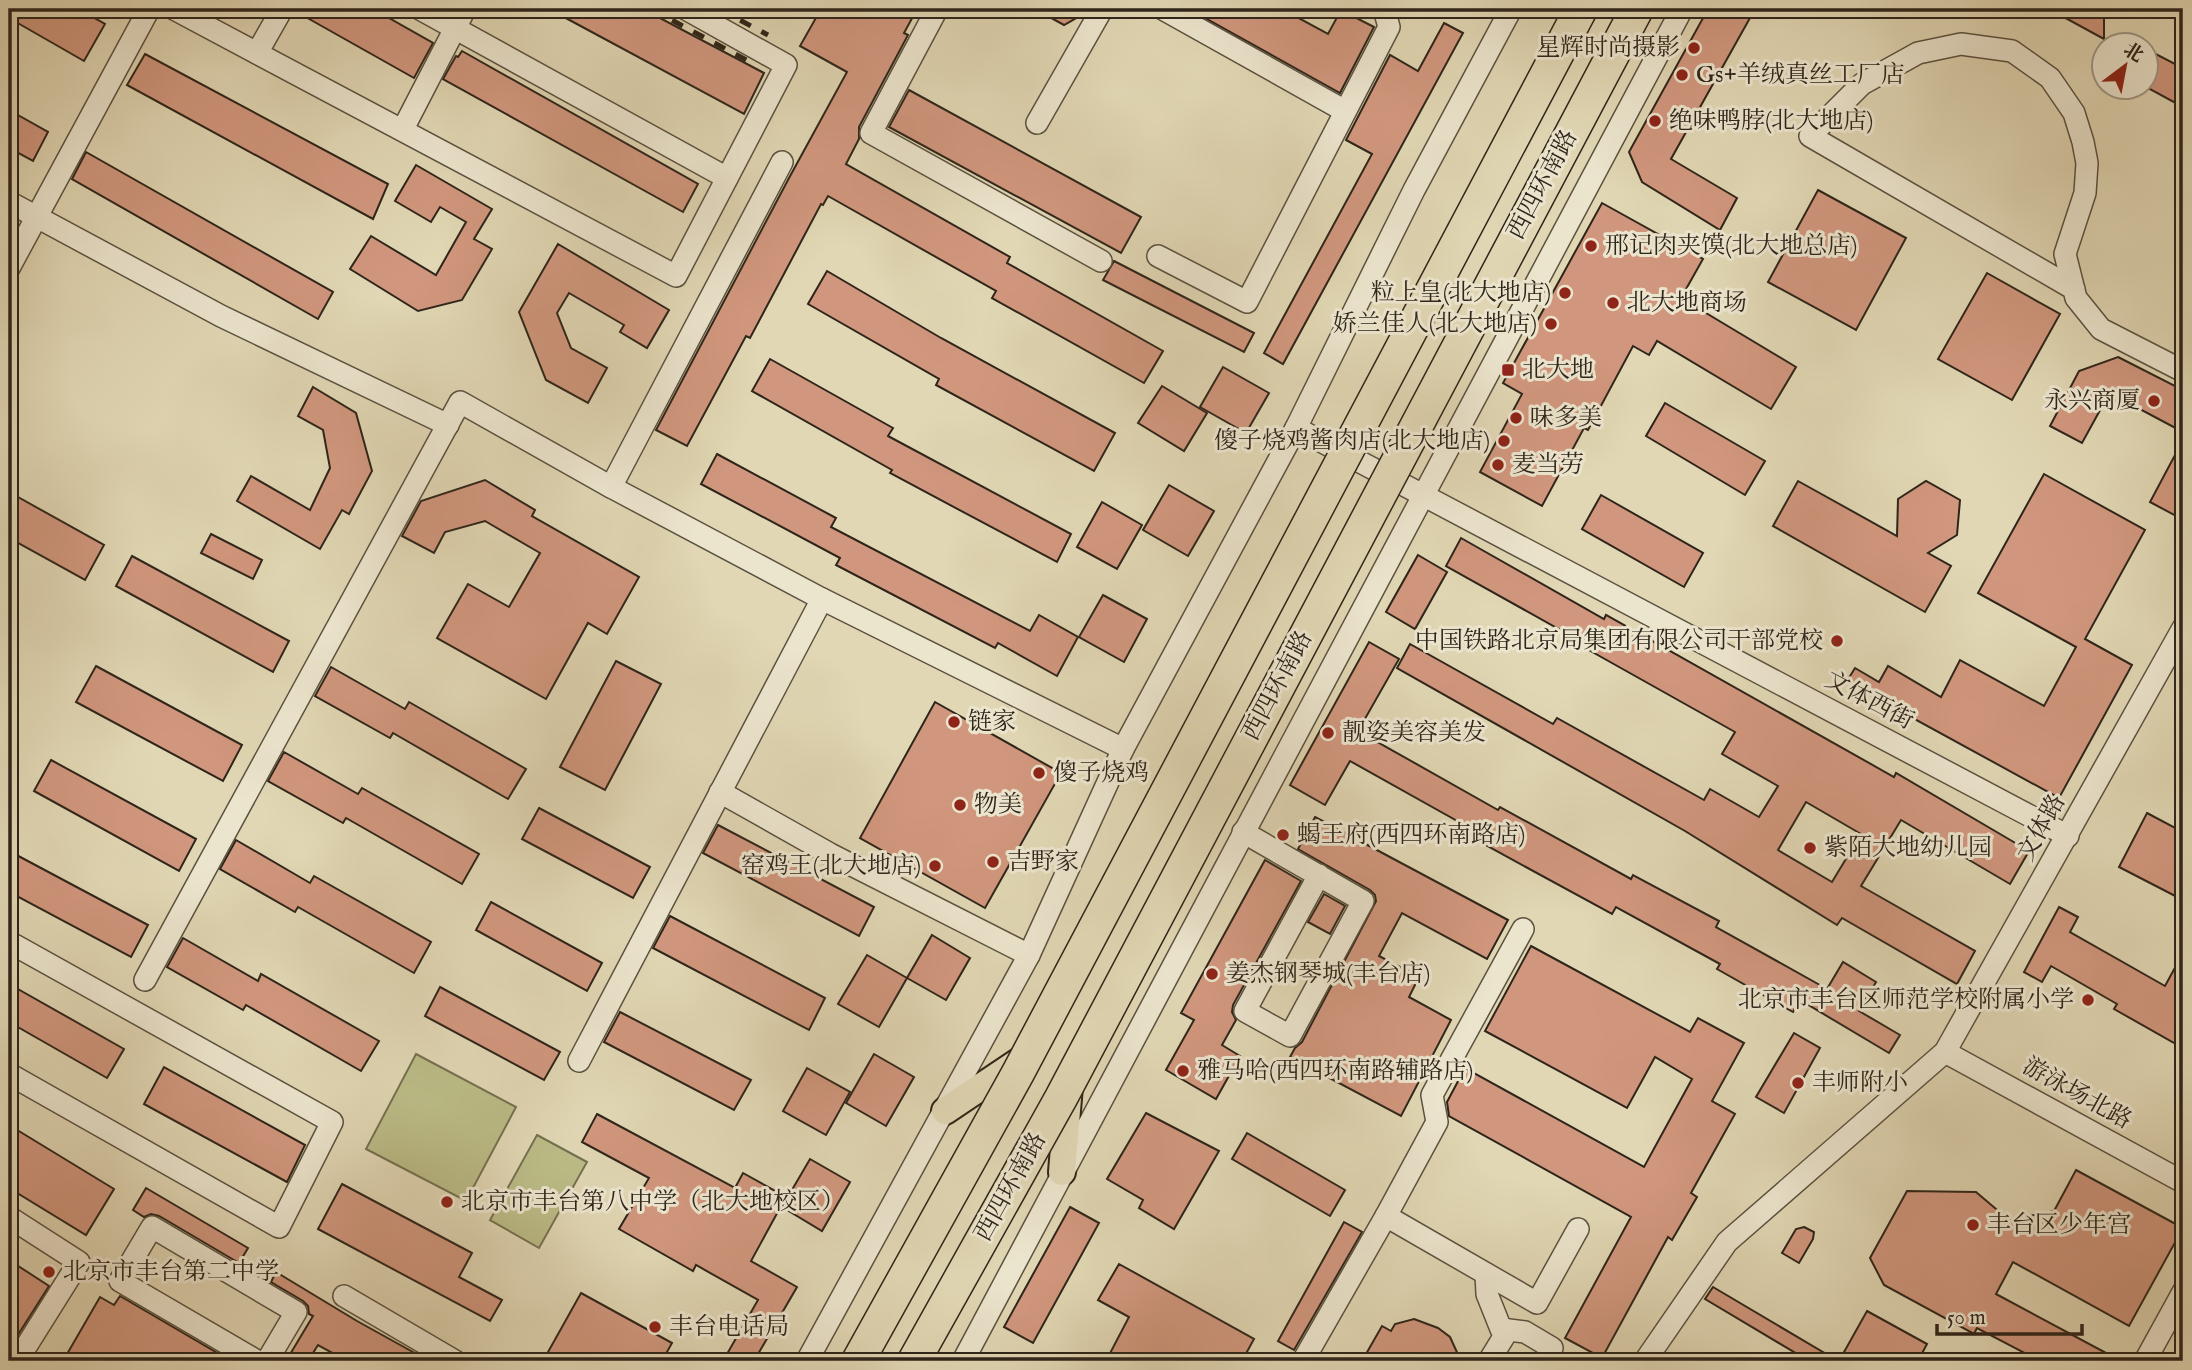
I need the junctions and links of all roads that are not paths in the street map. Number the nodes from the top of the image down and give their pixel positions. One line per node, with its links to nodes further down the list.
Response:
1 (149, 9): 23 (street)
2 (174, 9): 16 (street)
3 (282, 9): 16 (street)
4 (420, 9): 15 (street)
5 (465, 9): 15 (street)
6 (687, 9): 21 (street)
7 (937, 9): 25 (street)
8 (1102, 9): 18 (street)
9 (1163, 9): 17 (street)
10 (1384, 9): 17 (street)
11 (1511, 9): 30 (street, 西四环南路)
12 (1581, 9): 31 (main road, 西四环南路); 64 (highway, 西四环南路, bridge)
13 (1637, 9): 32 (main road, 西四环南路); 65 (highway, 西四环南路, bridge)
14 (1682, 9): 34 (street, 西四环南路)
15 (454, 28): 19 (street); 21 (street)
16 (257, 53): 19 (street)
17 (1345, 111): 24 (street)
18 (1037, 123)
19 (402, 129): 21 (street)
20 (782, 162): 33 (street)
21 (727, 178)
22 (9, 202): 23 (street)
23 (36, 217): 26 (street); 29 (street)
24 (1158, 256)
25 (1101, 261)
26 (9, 268)
27 (2074, 289): 27 (street); 28 (street)
28 (2183, 371)
29 (448, 425): 33 (street); 45 (street)
30 (1296, 428): 31 (street, 文体西街); 37 (street, 西四环南路)
31 (1346, 453): 32 (street, 文体西街); 49 (main road, 西四环南路)
32 (1390, 475): 34 (street, 文体西街); 50 (main road, 西四环南路)
33 (611, 487): 35 (street)
34 (1423, 494): 39 (street, 西四环南路); 40 (street, 文体西街)
35 (822, 599): 37 (street); 38 (street)
36 (2183, 628): 40 (street, 文体路)
37 (1123, 749): 44 (street, 西四环南路)
38 (720, 792): 44 (street); 47 (street)
39 (1243, 832): 41 (street); 50 (street, 西四环南路)
40 (2068, 836): 46 (street, 文体路)
41 (1319, 875): 41 (street)
42 (1523, 929): 52 (street)
43 (9, 942): 48 (street)
44 (1029, 955): 49 (street, 西四环南路)
45 (145, 980)
46 (1945, 1052): 51 (street, 游泳场北路); 70 (street, 文体路)
47 (579, 1060)
48 (9, 1074)
49 (945, 1111): 63 (street, 西四环南路)
50 (1062, 1172): 66 (street, 西四环南路)
51 (2183, 1182)
52 (1386, 1216): 55 (street); 67 (street)
53 (9, 1217): 59 (street)
54 (1578, 1229): 55 (street)
55 (1486, 1274): 58 (street)
56 (2183, 1292): 71 (street)
57 (344, 1296): 62 (street)
58 (1508, 1330): 68 (street); 69 (street)
59 (17, 1361)
60 (257, 1361): 61 (street)
61 (267, 1361)
62 (455, 1361)
63 (807, 1361)
64 (858, 1361)
65 (915, 1361)
66 (962, 1361)
67 (1303, 1361)
68 (1489, 1361)
69 (1544, 1361)
70 (1645, 1361)
71 (2145, 1361)

